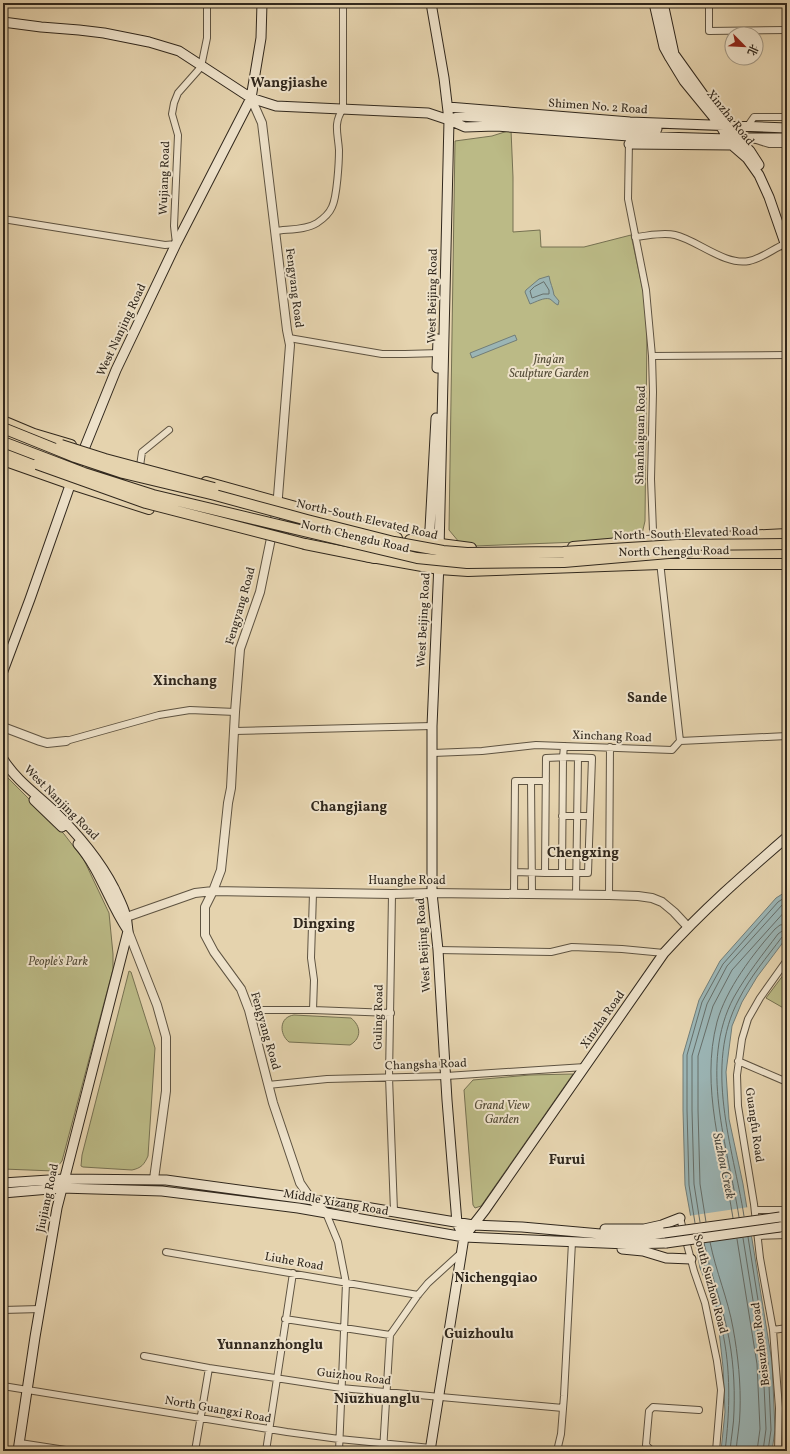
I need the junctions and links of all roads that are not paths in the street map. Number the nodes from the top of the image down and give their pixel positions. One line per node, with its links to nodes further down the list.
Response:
1 (207, 3): 10 (street, Wujiang Road)
2 (262, 3): 11 (main road, West Nanjing Road)
3 (343, 3): 13 (street)
4 (431, 3): 12 (main road, West Beijing Road)
5 (654, 3): 19 (main road, Xinzha Road)
6 (663, 3): 19 (main road, Xinzha Road)
7 (709, 3): 9 (street)
8 (3, 22): 10 (main road, Shimen No. 2 Road)
9 (787, 30)
10 (201, 66): 11 (main road, Shimen No. 2 Road); 27 (street, Wujiang Road)
11 (251, 98): 13 (main road, Shimen No. 2 Road); 24 (street, Fengyang Road); 27 (main road, West Nanjing Road)
12 (448, 107): 15 (main road, Shimen No. 2 Road); 16 (main road, West Beijing Road)
13 (343, 109): 16 (main road, Shimen No. 2 Road); 24 (street)
14 (787, 117): 17 (street)
15 (543, 119): 16 (main road, Shimen No. 2 Road); 19 (main road, Shimen No. 2 Road); 20 (main road)
16 (449, 120): 20 (main road, Shimen No. 2 Road); 29 (main road, West Beijing Road)
17 (747, 127): 18 (main road, Shimen No. 2 Road); 19 (main road, Shimen No. 2 Road)
18 (787, 128)
19 (732, 135): 20 (main road, Shimen No. 2 Road); 20 (main road); 21 (main road, Shimen No. 2 Road); 22 (street, Shimen No. 2 Road); 26 (main road, Xinzha Road)
20 (629, 136): 25 (street, Shanhaiguan Road)
21 (787, 138)
22 (787, 144)
23 (3, 219): 27 (street)
24 (275, 231): 28 (street, Fengyang Road)
25 (635, 238): 26 (street); 30 (street, Shanhaiguan Road)
26 (787, 242)
27 (176, 244): 41 (main road, West Nanjing Road)
28 (289, 338): 29 (street); 55 (street, Fengyang Road)
29 (441, 353): 62 (main road); 64 (main road, West Beijing Road)
30 (652, 356): 31 (street); 61 (street, Shanhaiguan Road)
31 (787, 356)
32 (3, 422): 36 (main road)
33 (3, 425): 43 (main road, bridge)
34 (3, 428): 39 (main road); 44 (main road, North-South Elevated Road, bridge)
35 (169, 430): 45 (street)
36 (34, 434): 39 (main road); 41 (main road)
37 (3, 442): 47 (main road, North-South Elevated Road, bridge)
38 (3, 446): 46 (main road)
39 (52, 446): 41 (main road)
40 (3, 453): 50 (main road, bridge)
41 (83, 453): 43 (main road); 47 (main road, West Nanjing Road)
42 (3, 460): 49 (main road)
43 (122, 464): 44 (main road, bridge); 45 (main road); 48 (main road, bridge); 55 (main road)
44 (98, 466): 51 (main road, North-South Elevated Road, bridge)
45 (140, 466): 55 (main road)
46 (57, 467): 47 (main road); 49 (main road)
47 (79, 473): 49 (main road, West Nanjing Road); 50 (main road, bridge); 52 (main road); 53 (main road, North-South Elevated Road, bridge)
48 (164, 474): 51 (main road, bridge); 60 (main road, bridge)
49 (69, 483): 54 (main road); 70 (main road, West Nanjing Road)
50 (106, 489): 54 (main road, bridge)
51 (192, 490): 63 (main road, North-South Elevated Road, bridge)
52 (133, 494): 54 (main road); 56 (main road)
53 (179, 502): 54 (main road, bridge); 65 (main road, North-South Elevated Road, bridge)
54 (143, 504): 57 (main road); 66 (main road, bridge)
55 (277, 506): 58 (street, Fengyang Road); 60 (main road)
56 (249, 524): 57 (main road); 58 (main road)
57 (240, 531): 58 (main road)
58 (271, 534): 66 (main road); 71 (street, Fengyang Road)
59 (787, 534): 61 (main road, North Chengdu Road)
60 (398, 538): 62 (main road, North Chengdu Road)
61 (655, 540): 64 (main road, North Chengdu Road); 67 (street, Shanhaiguan Road)
62 (425, 542): 64 (main road, North Chengdu Road)
63 (787, 544)
64 (440, 545): 69 (main road, West Beijing Road)
65 (787, 551)
66 (375, 558): 69 (main road, North Chengdu Road)
67 (660, 564): 68 (main road, North Chengdu Road); 69 (main road, North Chengdu Road); 77 (street, Shanhaiguan Road)
68 (787, 564)
69 (439, 569): 72 (main road, West Beijing Road)
70 (3, 671)
71 (235, 712): 74 (street, Fengyang Road); 76 (street)
72 (432, 726): 74 (street); 81 (main road, West Beijing Road)
73 (3, 727): 76 (street)
74 (235, 731): 98 (street, Fengyang Road)
75 (787, 736): 77 (street, Xinchang Road)
76 (66, 741)
77 (680, 741): 80 (street, Xinchang Road)
78 (546, 745): 79 (street, Xinchang Road); 81 (street, Xinchang Road); 82 (street)
79 (564, 746): 80 (street, Xinchang Road); 83 (street)
80 (610, 747): 105 (street)
81 (433, 753): 100 (main road, West Beijing Road)
82 (546, 758): 83 (street); 88 (street)
83 (563, 758): 84 (street); 89 (street)
84 (578, 758): 90 (street); 91 (street)
85 (3, 760): 106 (main road, West Nanjing Road)
86 (3, 770): 106 (main road, West Nanjing Road)
87 (531, 781): 88 (street); 93 (street); 94 (street)
88 (546, 781): 95 (street)
89 (562, 816): 90 (street); 96 (street)
90 (577, 816): 91 (street); 97 (street)
91 (590, 816): 97 (street)
92 (787, 837): 107 (main road, Xinzha Road)
93 (514, 872): 94 (street); 102 (street)
94 (531, 873): 95 (street); 103 (street)
95 (545, 873): 96 (street)
96 (562, 873): 97 (street)
97 (576, 873): 104 (street)
98 (213, 891): 99 (street, Huanghe Road); 106 (street, Huanghe Road); 113 (street, Fengyang Road)
99 (313, 893): 101 (street, Huanghe Road); 114 (street)
100 (432, 893): 101 (street, Huanghe Road); 102 (street, Huanghe Road); 109 (main road, West Beijing Road)
101 (392, 894): 115 (street, Guling Road)
102 (514, 894): 103 (street, Huanghe Road)
103 (532, 894): 104 (street, Huanghe Road)
104 (576, 894): 105 (street, Huanghe Road)
105 (609, 895): 107 (street, Huanghe Road)
106 (124, 918): 108 (main road, West Nanjing Road); 111 (main road, Jiujiang Road)
107 (688, 927): 110 (main road, Xinzha Road)
108 (128, 931): 111 (main road, Jiujiang Road); 123 (street, West Nanjing Road)
109 (438, 950): 110 (street); 118 (main road, West Beijing Road)
110 (664, 953): 117 (main road, Xinzha Road)
111 (122, 954): 122 (main road, Jiujiang Road)
112 (787, 960): 116 (street, Guangfu Road)
113 (249, 1010): 114 (street); 121 (street, Fengyang Road)
114 (313, 1010): 115 (street)
115 (391, 1013): 119 (street, Guling Road)
116 (738, 1061): 120 (street); 128 (street, Guangfu Road)
117 (585, 1067): 118 (street, Changsha Road); 135 (main road, Xinzha Road)
118 (446, 1076): 119 (street, Changsha Road); 134 (main road, West Beijing Road)
119 (389, 1078): 121 (street, Changsha Road); 130 (street, Guling Road)
120 (787, 1082)
121 (268, 1085): 127 (street, Fengyang Road)
122 (64, 1179): 123 (main road, Middle Xizang Road); 124 (main road, Middle Xizang Road); 125 (main road, Jiujiang Road)
123 (154, 1179): 127 (main road, Middle Xizang Road)
124 (3, 1183)
125 (61, 1188): 126 (main road, Middle Xizang Road); 131 (main road, Middle Xizang Road); 148 (main road, Jiujiang Road)
126 (3, 1193)
127 (311, 1199): 130 (main road, Middle Xizang Road); 131 (street, Fengyang Road)
128 (755, 1210): 129 (street); 139 (street, Beisuzhou Road)
129 (787, 1210)
130 (394, 1211): 134 (main road, Middle Xizang Road)
131 (326, 1212): 140 (main road, Middle Xizang Road); 146 (street)
132 (783, 1217): 137 (main road, Middle Xizang Road, bridge)
133 (680, 1218): 137 (main road); 144 (street, South Suzhou Road)
134 (457, 1223): 135 (main road, Middle Xizang Road); 140 (main road, West Beijing Road)
135 (473, 1225): 137 (main road, Middle Xizang Road); 140 (main road, Xinzha Road)
136 (784, 1228): 141 (main road, Middle Xizang Road, bridge)
137 (558, 1230)
138 (787, 1235): 139 (street)
139 (758, 1236): 153 (street, Beisuzhou Road)
140 (464, 1237): 141 (main road, Middle Xizang Road); 143 (main road)
141 (575, 1242): 144 (main road); 163 (street)
142 (166, 1252): 145 (street, Liuhe Road)
143 (461, 1253): 147 (street); 162 (main road)
144 (691, 1259): 178 (street, South Suzhou Road)
145 (293, 1273): 146 (street, Liuhe Road); 150 (street)
146 (346, 1283): 147 (street, Liuhe Road); 151 (street)
147 (418, 1295): 154 (street)
148 (40, 1309): 149 (street); 160 (main road, Jiujiang Road)
149 (3, 1310)
150 (285, 1319): 151 (street); 157 (street)
151 (344, 1328): 154 (street); 159 (street)
152 (787, 1328): 153 (street)
153 (773, 1330): 179 (street, Beisuzhou Road)
154 (390, 1335): 161 (street)
155 (144, 1356): 156 (street, Guizhou Road)
156 (209, 1368): 157 (street, Guizhou Road); 165 (street)
157 (276, 1378): 159 (street, Guizhou Road); 166 (street)
158 (3, 1386): 160 (street, North Guangxi Road)
159 (342, 1388): 161 (street, Guizhou Road); 167 (street)
160 (27, 1390): 165 (street, North Guangxi Road); 169 (main road, Jiujiang Road)
161 (386, 1392): 162 (street, Guizhou Road); 168 (street)
162 (438, 1396): 163 (street, Guizhou Road); 170 (main road)
163 (563, 1408): 176 (street)
164 (699, 1410): 177 (street)
165 (200, 1418): 166 (street, North Guangxi Road); 172 (street)
166 (269, 1430): 167 (street, North Guangxi Road); 173 (street)
167 (339, 1439): 168 (street, North Guangxi Road); 174 (street)
168 (383, 1444): 170 (street, North Guangxi Road); 175 (street)
169 (19, 1447): 171 (street)
170 (430, 1450)
171 (72, 1451)
172 (195, 1451)
173 (266, 1451)
174 (339, 1451)
175 (383, 1451)
176 (558, 1451)
177 (657, 1451)
178 (716, 1451)
179 (778, 1451)

